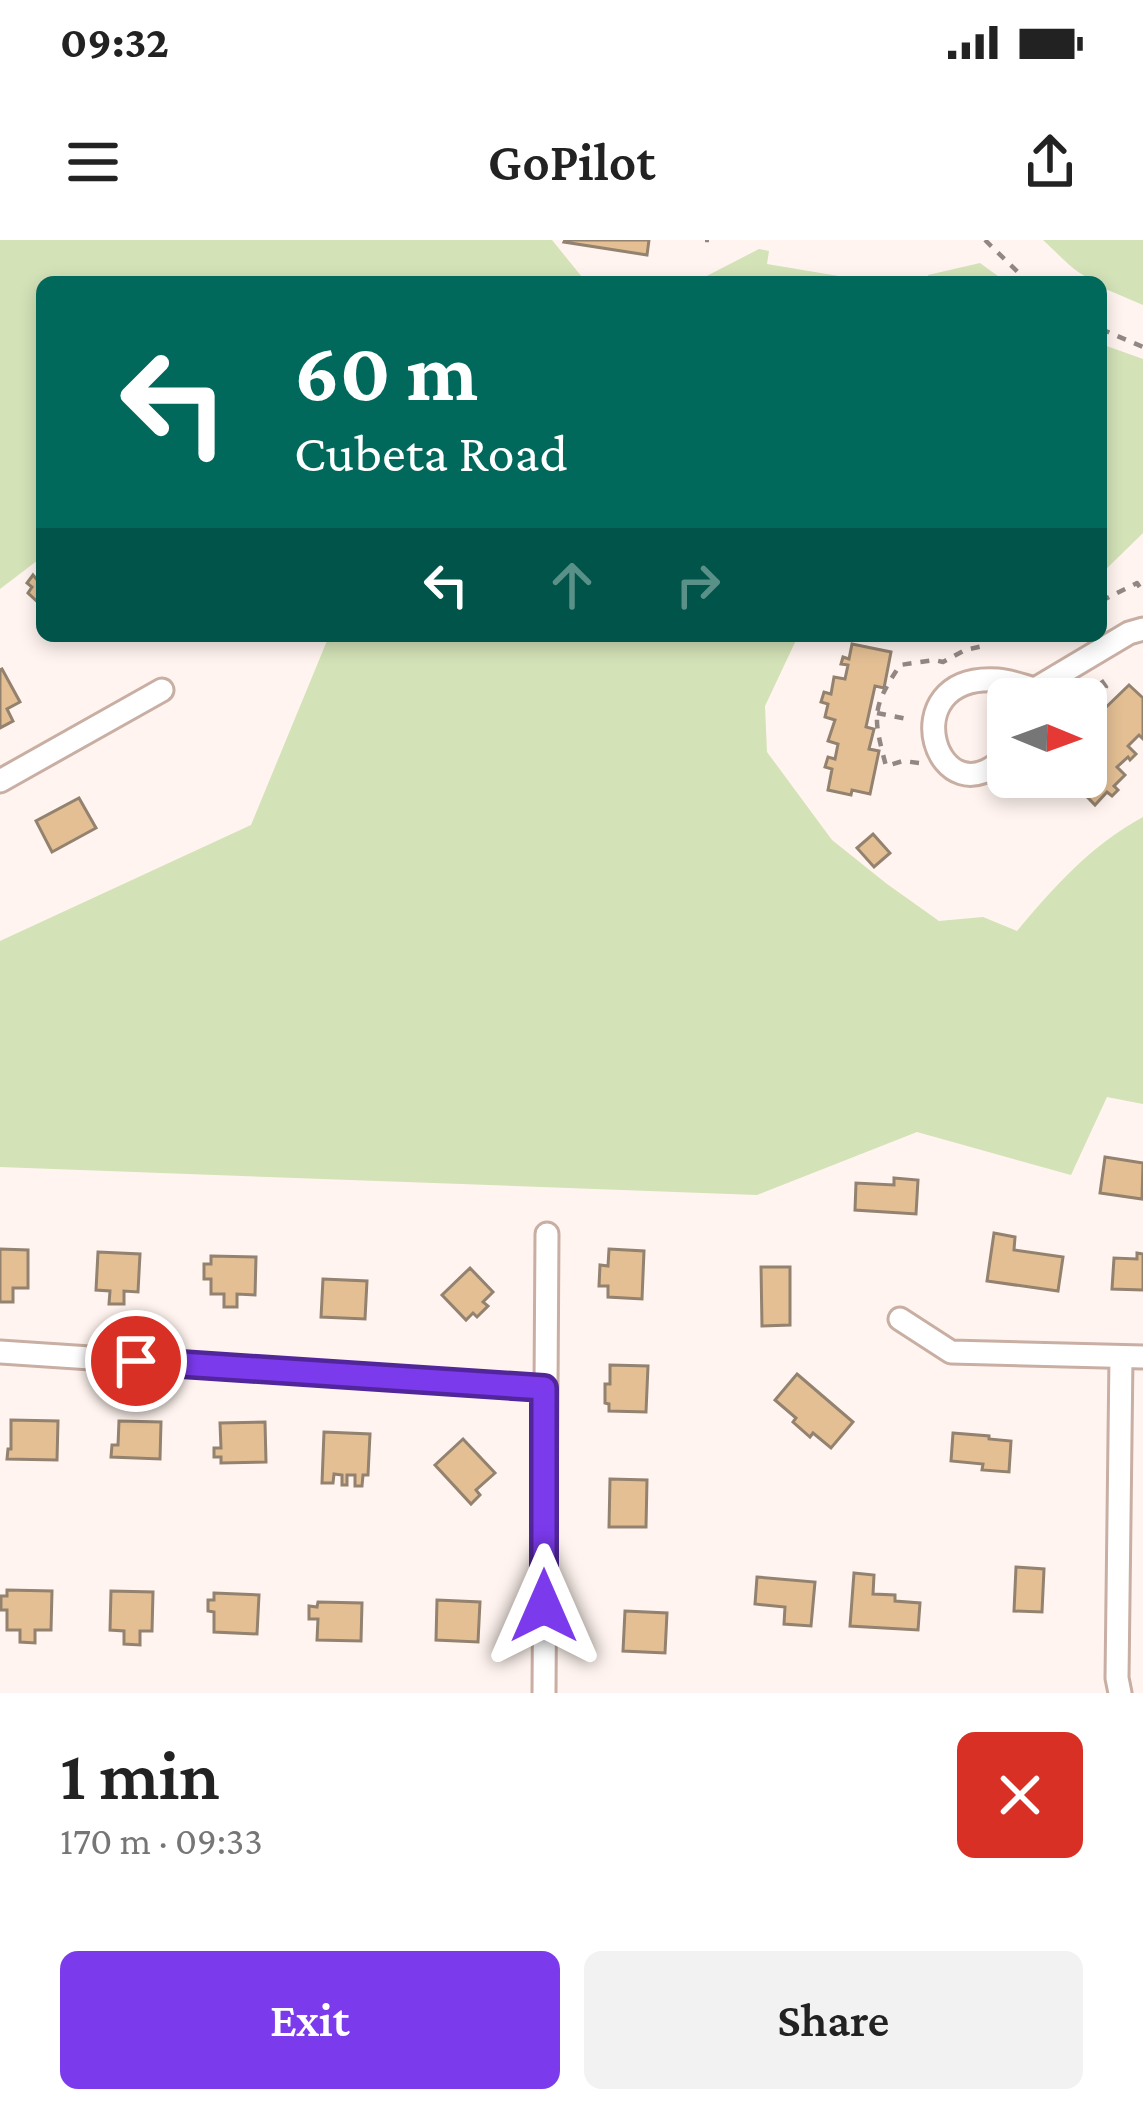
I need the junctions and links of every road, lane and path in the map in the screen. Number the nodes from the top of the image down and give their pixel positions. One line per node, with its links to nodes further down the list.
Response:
1 (985, 240): 2 (path)
2 (1022, 276)
3 (1107, 332): 4 (path)
4 (1143, 347)
5 (1143, 592): 6 (path)
6 (1107, 598)
7 (1143, 629): 11 (street)
8 (967, 642): 10 (path)
9 (988, 645): 10 (path)
10 (969, 649): 16 (path)
11 (1088, 656): 12 (street); 13 (path)
12 (1056, 678)
13 (1101, 678)
14 (987, 681): 19 (street)
15 (163, 689): 20 (street)
16 (876, 712): 17 (path); 18 (path)
17 (907, 718)
18 (934, 770)
19 (987, 770)
20 (0, 781)
21 (547, 1234): 25 (street)
22 (900, 1319): 24 (street)
23 (0, 1352): 25 (street)
24 (1132, 1357): 27 (street)
25 (544, 1388): 26 (street)
26 (544, 1693)
27 (1120, 1693)

